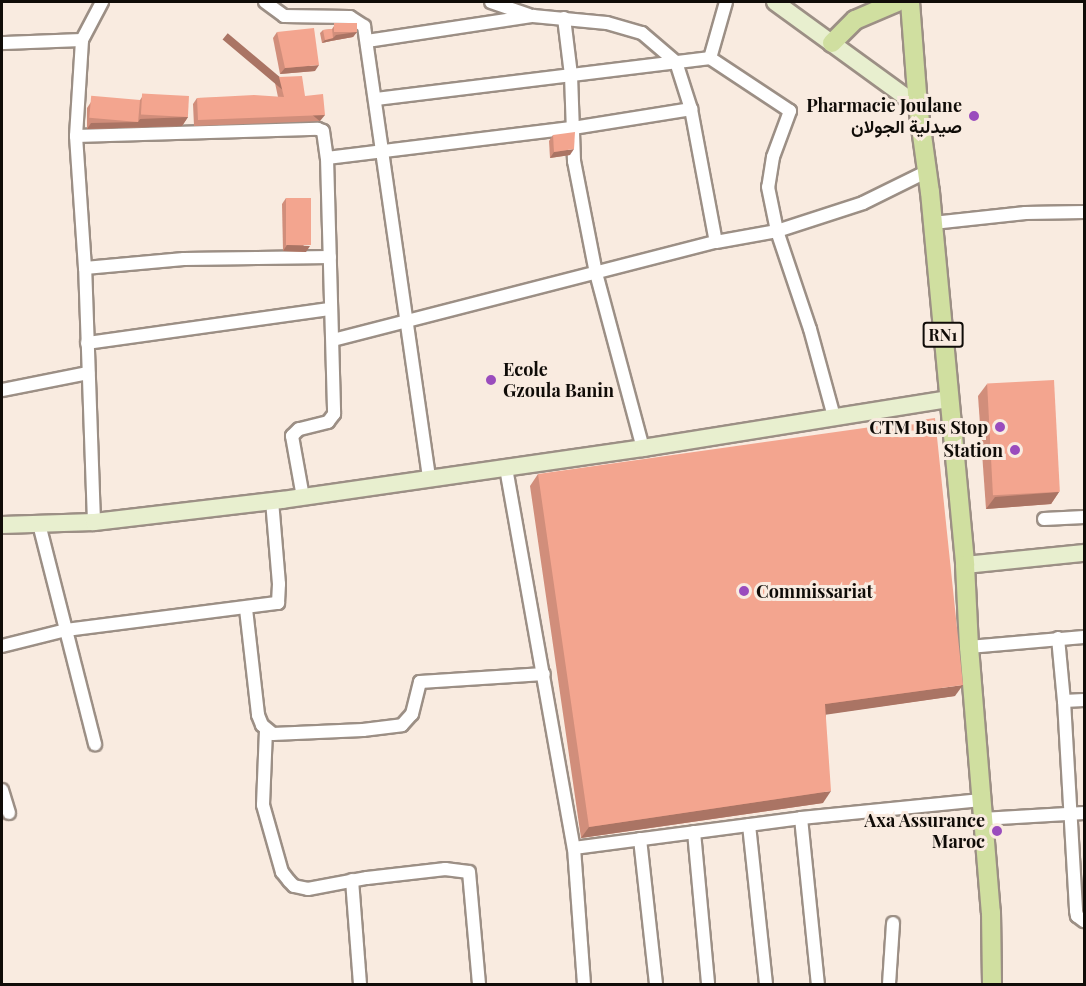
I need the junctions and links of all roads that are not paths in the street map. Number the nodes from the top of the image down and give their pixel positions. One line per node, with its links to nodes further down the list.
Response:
1 (102, 2): 10 (street)
2 (265, 2): 11 (street)
3 (491, 2): 8 (street)
4 (726, 2): 14 (street)
5 (775, 2): 13 (street)
6 (897, 2): 13 (main road)
7 (910, 2): 18 (main road, RN1)
8 (533, 16): 9 (street); 11 (street)
9 (564, 18): 15 (street); 16 (street)
10 (82, 40): 12 (street); 21 (street)
11 (367, 41): 17 (street)
12 (2, 43)
13 (832, 43): 18 (street)
14 (710, 58): 15 (street); 27 (street)
15 (676, 62): 16 (street); 19 (street)
16 (571, 75): 17 (street); 20 (street)
17 (376, 99): 22 (street)
18 (918, 106): 24 (main road, RN1)
19 (691, 109): 20 (street); 28 (street)
20 (573, 128): 22 (street); 31 (street)
21 (76, 136): 23 (street); 30 (street)
22 (382, 151): 23 (street); 33 (street)
23 (327, 158): 29 (street)
24 (928, 171): 26 (main road, RN1); 27 (street)
25 (1084, 212): 26 (street)
26 (933, 223): 38 (main road, RN1)
27 (777, 231): 28 (street); 39 (street)
28 (716, 242): 31 (street)
29 (330, 257): 30 (street); 32 (street)
30 (85, 268): 35 (street)
31 (596, 273): 33 (street); 40 (street)
32 (329, 309): 34 (street); 35 (street)
33 (408, 322): 34 (street); 42 (street)
34 (333, 340): 43 (street)
35 (87, 343): 36 (street)
36 (88, 373): 37 (street); 47 (street)
37 (2, 390)
38 (949, 399): 39 (street); 51 (main road, RN1)
39 (834, 417): 40 (street)
40 (643, 448): 41 (street)
41 (506, 468): 42 (street); 58 (street)
42 (429, 477): 43 (street)
43 (303, 497): 44 (street)
44 (272, 501): 47 (street); 52 (street)
45 (1084, 517): 46 (street)
46 (1044, 519)
47 (94, 522): 48 (street)
48 (39, 524): 49 (street); 53 (street)
49 (2, 525)
50 (1084, 553): 51 (street)
51 (965, 565): 57 (main road, RN1)
52 (246, 609): 53 (street); 61 (street)
53 (66, 630): 56 (street); 62 (street)
54 (1084, 637): 55 (street)
55 (1058, 638): 57 (street); 60 (street)
56 (2, 646)
57 (969, 647): 64 (main road, RN1)
58 (544, 674): 61 (street); 73 (street)
59 (1084, 700): 60 (street)
60 (1064, 701): 66 (street)
61 (266, 730): 74 (street)
62 (95, 744)
63 (2, 790): 65 (street)
64 (981, 800): 68 (street); 69 (main road, RN1)
65 (9, 813)
66 (1070, 813): 67 (street); 69 (street); 75 (street)
67 (1084, 813)
68 (801, 818): 70 (street); 83 (street)
69 (982, 819): 85 (main road, RN1)
70 (749, 825): 71 (street); 82 (street)
71 (694, 832): 72 (street); 81 (street)
72 (640, 839): 73 (street); 80 (street)
73 (574, 848): 79 (street)
74 (352, 880): 77 (street); 78 (street)
75 (1084, 921)
76 (893, 923): 84 (street)
77 (360, 984)
78 (479, 984)
79 (584, 984)
80 (656, 984)
81 (708, 984)
82 (766, 984)
83 (818, 984)
84 (889, 984)
85 (992, 984)

